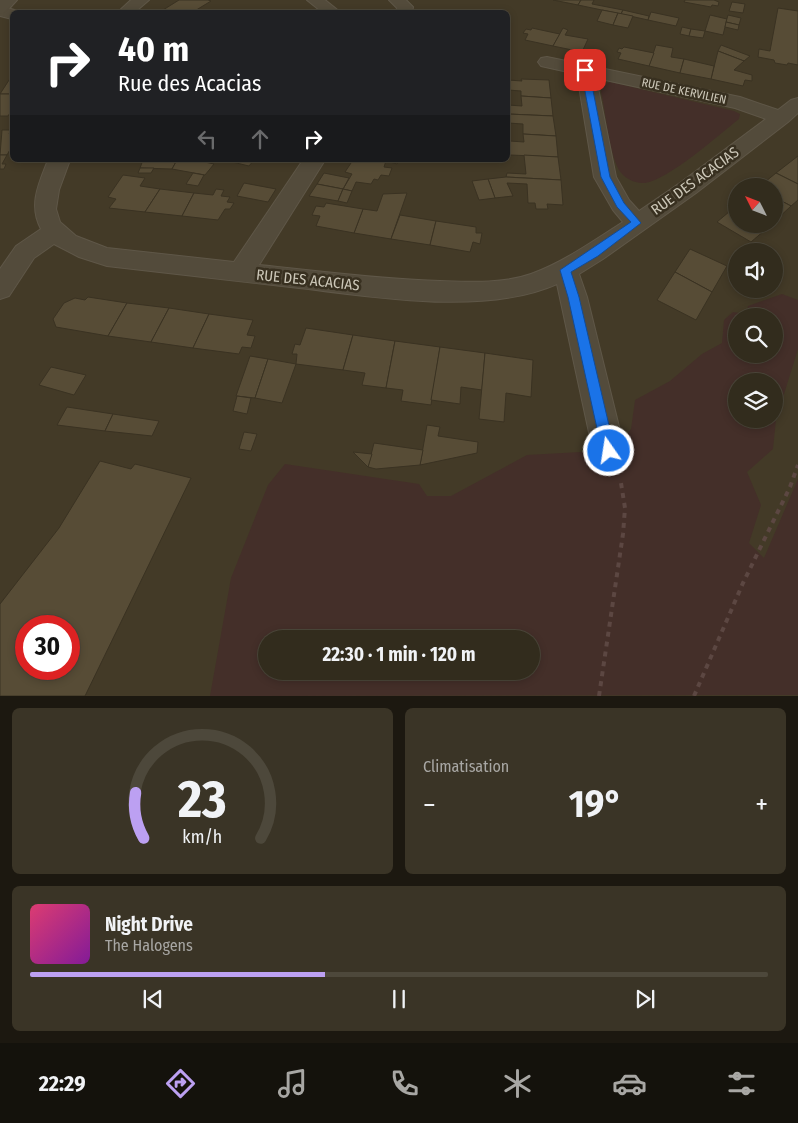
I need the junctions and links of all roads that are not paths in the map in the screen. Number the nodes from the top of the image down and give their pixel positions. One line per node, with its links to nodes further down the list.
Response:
1 (9, 0): 4 (street)
2 (315, 0): 5 (street)
3 (397, 0): 6 (street)
4 (0, 10)
5 (329, 10)
6 (404, 10)
7 (547, 62): 8 (street, RUE DE KERVILIEN)
8 (585, 70): 9 (street, RUE DE KERVILIEN); 12 (street)
9 (789, 111): 12 (street, RUE DES ACACIAS)
10 (58, 162): 13 (street)
11 (313, 162): 15 (street)
12 (636, 223): 14 (street, RUE DES ACACIAS)
13 (55, 231): 15 (street, RUE DES ACACIAS); 16 (street)
14 (565, 270): 15 (street, RUE DES ACACIAS); 17 (street)
15 (240, 272)
16 (0, 289)
17 (609, 451)

